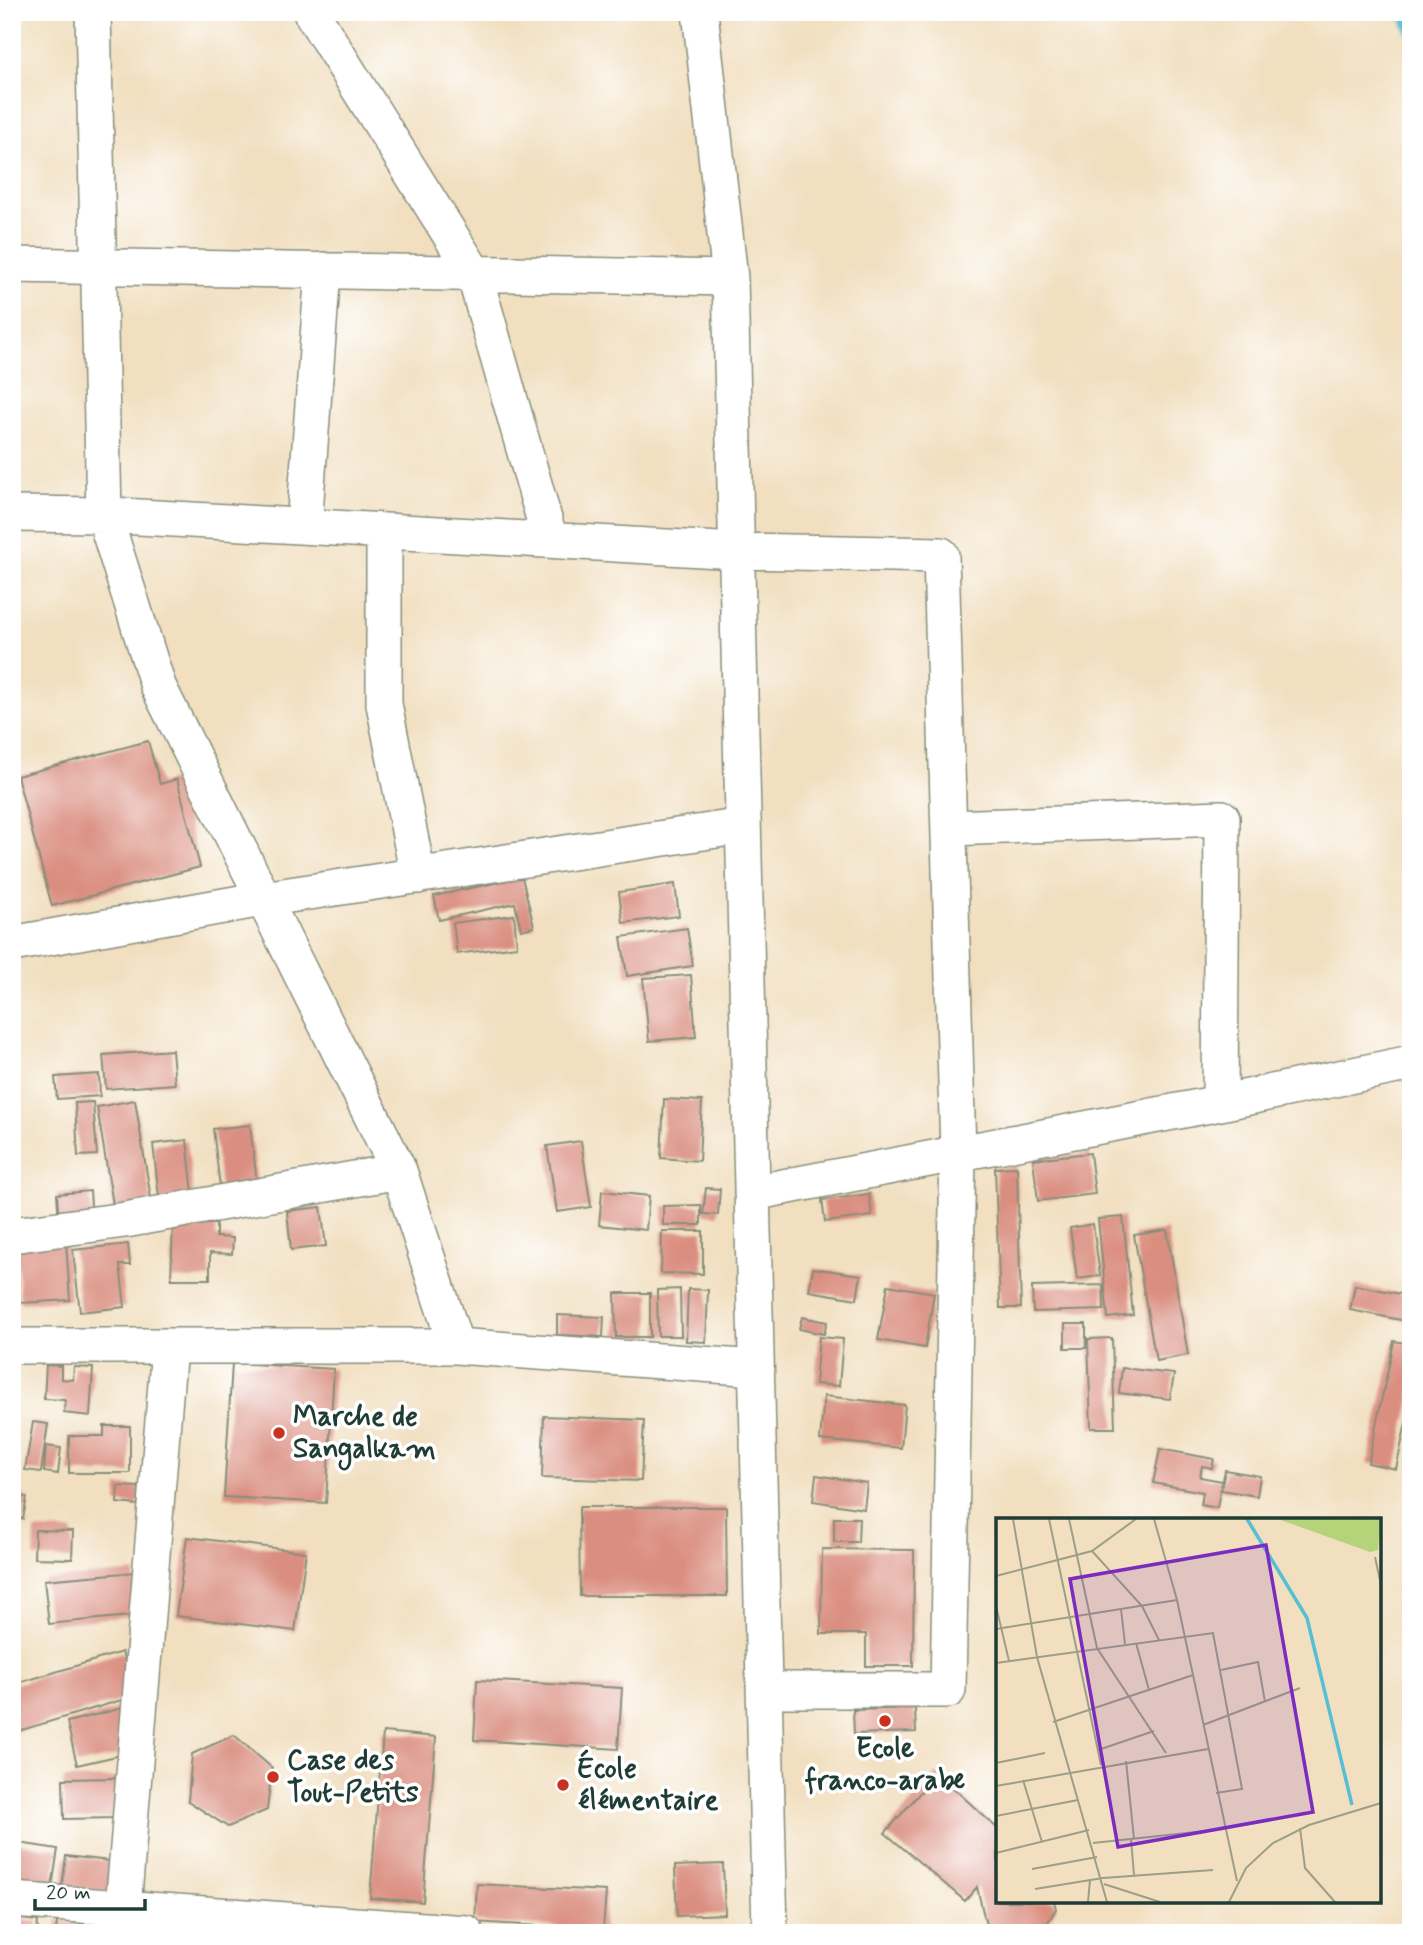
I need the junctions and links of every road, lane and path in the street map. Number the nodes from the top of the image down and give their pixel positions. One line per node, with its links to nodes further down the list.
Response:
1 (93, 12): 5 (street)
2 (311, 12): 7 (street)
3 (700, 12): 8 (street)
4 (12, 265): 5 (street)
5 (99, 267): 6 (street); 10 (street)
6 (323, 270): 7 (street); 11 (street)
7 (474, 273): 8 (street); 13 (street)
8 (730, 278): 14 (street)
9 (12, 514): 10 (street)
10 (104, 515): 11 (street); 18 (street)
11 (304, 526): 12 (street)
12 (384, 531): 13 (street); 17 (street)
13 (550, 540): 14 (street)
14 (737, 551): 15 (street); 16 (street)
15 (743, 826): 17 (street); 24 (street)
16 (949, 828): 21 (street); 22 (street)
17 (418, 876): 18 (street)
18 (263, 899): 19 (street); 23 (street)
19 (12, 944)
20 (1411, 1063): 21 (street)
21 (1220, 1103): 22 (street)
22 (958, 1153): 24 (street); 30 (street)
23 (399, 1171): 25 (street); 27 (street)
24 (752, 1193): 29 (street)
25 (12, 1235)
26 (12, 1346): 28 (street)
27 (456, 1346): 28 (street); 29 (street)
28 (169, 1347): 32 (street)
29 (756, 1368): 30 (street)
30 (764, 1690): 34 (street)
31 (12, 1900): 32 (street)
32 (111, 1916): 33 (street)
33 (466, 1933)
34 (770, 1933)

